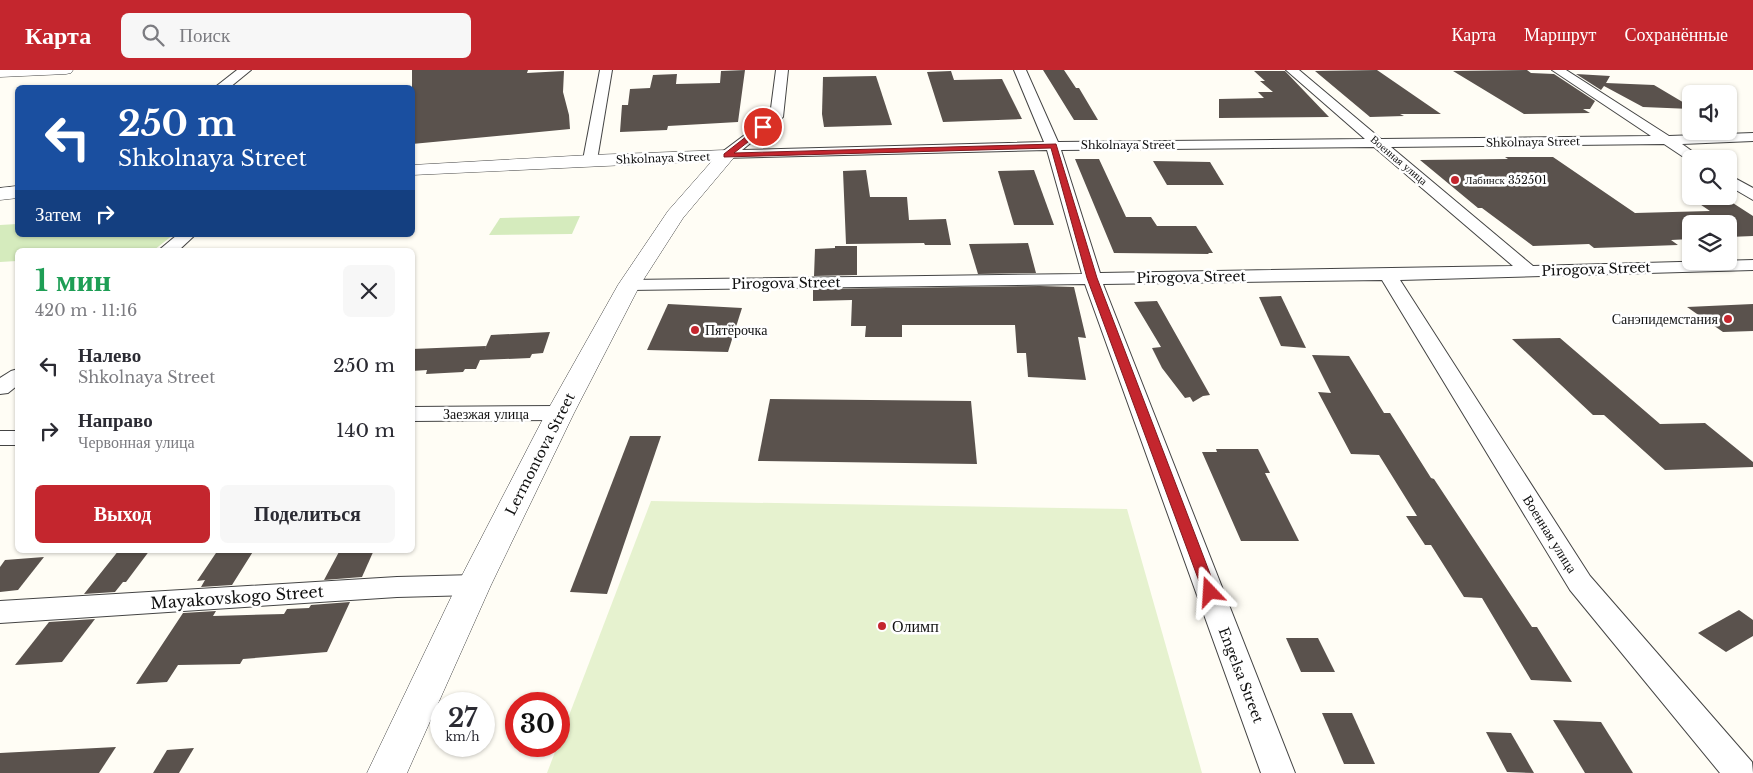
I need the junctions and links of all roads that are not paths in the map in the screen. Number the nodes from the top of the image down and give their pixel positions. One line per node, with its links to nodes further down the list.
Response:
1 (66, 70): 8 (street)
2 (245, 70): 9 (street)
3 (606, 70): 16 (street)
4 (782, 70): 15 (street)
5 (1020, 70): 13 (street, Engelsa Street)
6 (1292, 70): 12 (street, Военная улица)
7 (1558, 70): 11 (street)
8 (0, 73)
9 (224, 85)
10 (1753, 137): 11 (street, Shkolnaya Street)
11 (1666, 140): 12 (street, Shkolnaya Street); 14 (street)
12 (1380, 144): 13 (street, Shkolnaya Street); 25 (street, Военная улица)
13 (1054, 146): 15 (street, Shkolnaya Street); 27 (street, Engelsa Street)
14 (1682, 150)
15 (727, 156): 16 (street, Shkolnaya Street); 28 (street, Lermontova Street)
16 (590, 160): 17 (street, Shkolnaya Street)
17 (415, 170)
18 (1737, 185): 21 (street)
19 (15, 192): 20 (street)
20 (0, 194)
21 (1753, 195)
22 (185, 237): 23 (street)
23 (171, 248)
24 (1753, 265): 25 (street, Pirogova Street)
25 (1529, 271): 26 (street, Pirogova Street)
26 (1388, 275): 27 (street, Pirogova Street); 39 (street, Военная улица)
27 (1092, 278): 28 (street, Pirogova Street); 38 (street, Engelsa Street)
28 (629, 285): 31 (street, Lermontova Street)
29 (15, 377): 30 (street)
30 (0, 388)
31 (560, 413): 32 (street, Заезжая улица); 35 (street, Lermontova Street)
32 (415, 414)
33 (0, 438): 34 (street)
34 (15, 438)
35 (474, 585): 36 (street, Mayakovskogo Street); 37 (street, Lermontova Street)
36 (0, 612)
37 (387, 773)
38 (1278, 773)
39 (1740, 773)

